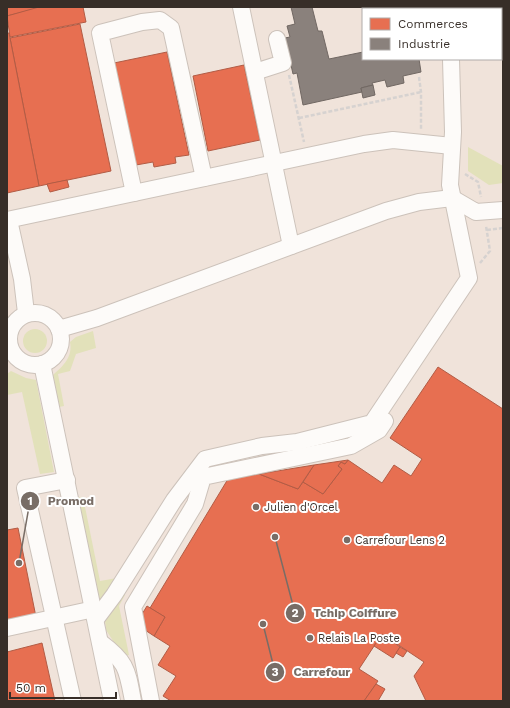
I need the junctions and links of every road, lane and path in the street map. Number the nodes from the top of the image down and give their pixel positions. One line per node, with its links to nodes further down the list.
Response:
1 (241, 7): 5 (street)
2 (277, 39): 4 (street)
3 (451, 60): 10 (street)
4 (283, 63): 5 (street); 8 (path)
5 (255, 72): 12 (street)
6 (418, 76): 7 (path)
7 (421, 92): 8 (path); 9 (path)
8 (299, 118): 11 (path)
9 (406, 142): 10 (street); 11 (street)
10 (452, 146): 15 (street)
11 (308, 156): 12 (street)
12 (273, 164): 13 (street); 20 (street)
13 (204, 178): 14 (street); 14 (street)
14 (134, 193): 17 (street)
15 (452, 198): 16 (street); 20 (street); 22 (street)
16 (503, 210)
17 (8, 220): 21 (street)
18 (503, 228): 19 (path)
19 (487, 230)
20 (291, 246): 23 (street)
21 (26, 314): 23 (street); 24 (street)
22 (436, 326): 27 (street); 34 (street)
23 (59, 329): 25 (street)
24 (9, 354): 25 (street)
25 (42, 364): 26 (street)
26 (67, 480): 27 (street); 28 (street)
27 (95, 614): 28 (street); 30 (street)
28 (53, 618): 29 (street); 31 (street)
29 (7, 628)
30 (100, 642): 32 (street); 33 (street)
31 (73, 701)
32 (112, 701)
33 (133, 701)
34 (152, 701)

